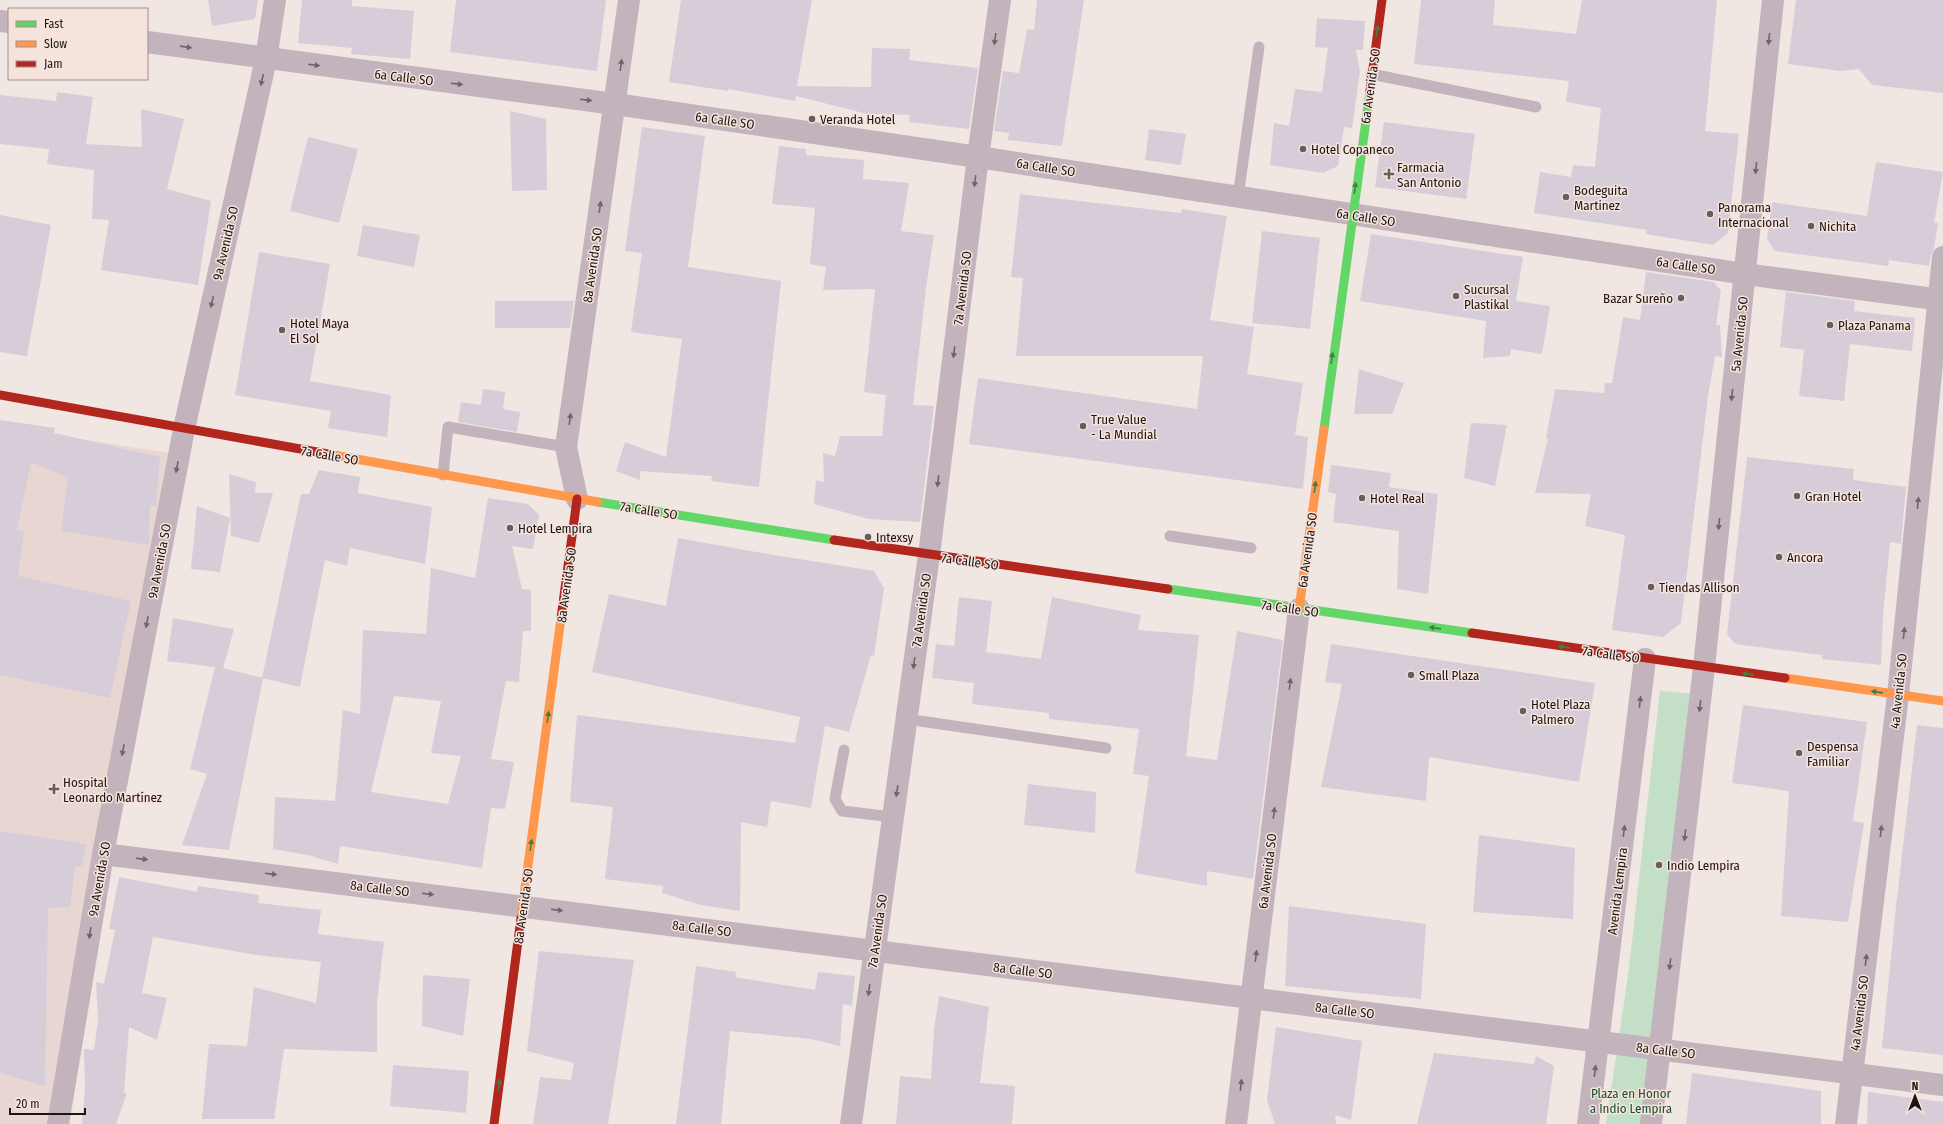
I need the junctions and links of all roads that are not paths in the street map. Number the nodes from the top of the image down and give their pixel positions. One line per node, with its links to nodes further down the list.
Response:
1 (275, 0): 8 (street, 9a Avenida SO)
2 (629, 0): 10 (street, 8a Avenida SO, one-way to 2)
3 (1000, 0): 12 (street, 7a Avenida SO, one-way to 12)
4 (1382, 0): 9 (main road, 6a Avenida SO, one-way to 4)
5 (1773, 0): 16 (street, 5a Avenida SO, one-way to 16)
6 (148, 42): 8 (street, 6a Calle SO, one-way to 8)
7 (1259, 47): 13 (lane)
8 (266, 59): 10 (street, 6a Calle SO, one-way to 10); 19 (street, 9a Avenida SO, one-way to 19)
9 (1371, 74): 11 (lane); 14 (main road, 6a Avenida SO, one-way to 9)
10 (615, 104): 12 (street, 6a Calle SO); 20 (street, 8a Avenida SO, one-way to 10)
11 (1536, 107)
12 (978, 157): 13 (street, 6a Calle SO); 25 (street, 7a Avenida SO, one-way to 25)
13 (1238, 197): 14 (street, 6a Calle SO)
14 (1351, 215): 16 (street, 6a Calle SO); 26 (main road, 6a Avenida SO, one-way to 14)
15 (1943, 257): 17 (street, 4a Avenida SO)
16 (1745, 274): 17 (street, 6a Calle SO); 28 (street, 5a Avenida SO, one-way to 28)
17 (1941, 300): 29 (street, 4a Avenida SO, one-way to 17)
18 (0, 395): 19 (main road, 7a Calle SO)
19 (184, 429): 21 (main road, 7a Calle SO); 35 (street, 9a Avenida SO, one-way to 35)
20 (566, 447): 21 (lane); 22 (street, 8a Avenida SO)
21 (443, 475): 22 (main road, 7a Calle SO)
22 (577, 499): 25 (main road, 7a Calle SO); 36 (main road, 8a Avenida SO, one-way to 22)
23 (1170, 536): 24 (lane)
24 (1251, 548)
25 (929, 555): 26 (main road, 7a Calle SO); 31 (street, 7a Avenida SO, one-way to 31)
26 (1299, 609): 27 (main road, 7a Calle SO, one-way to 26); 38 (street, 6a Avenida SO, one-way to 26)
27 (1645, 659): 28 (main road, 7a Calle SO); 39 (street, Avenida Lempira, one-way to 27)
28 (1704, 667): 29 (main road, 7a Calle SO, one-way to 28); 40 (street, one-way to 40)
29 (1898, 695): 30 (main road, 7a Calle SO); 41 (street, 4a Avenida SO, one-way to 29)
30 (1943, 701)
31 (906, 720): 32 (lane); 34 (street, 7a Avenida SO, one-way to 34)
32 (1106, 748)
33 (844, 750): 34 (lane)
34 (893, 817): 37 (street, 7a Avenida SO)
35 (103, 854): 36 (street, 8a Calle SO, one-way to 36); 43 (street, 9a Avenida SO, one-way to 43)
36 (523, 906): 37 (street, 8a Calle SO, one-way to 37); 44 (main road, 8a Avenida SO, one-way to 36)
37 (875, 951): 38 (street, 8a Calle SO); 45 (street, 7a Avenida SO, one-way to 45)
38 (1251, 998): 39 (street, 8a Calle SO); 46 (street, 6a Avenida SO, one-way to 38)
39 (1598, 1042): 40 (street, 8a Calle SO); 47 (street, Avenida Lempira, one-way to 39)
40 (1660, 1050): 41 (street, 8a Calle SO); 48 (street)
41 (1852, 1074): 42 (street, 8a Calle SO); 49 (street, 4a Avenida SO)
42 (1943, 1085)
43 (58, 1124)
44 (494, 1124)
45 (851, 1124)
46 (1236, 1124)
47 (1588, 1124)
48 (1651, 1124)
49 (1846, 1124)

